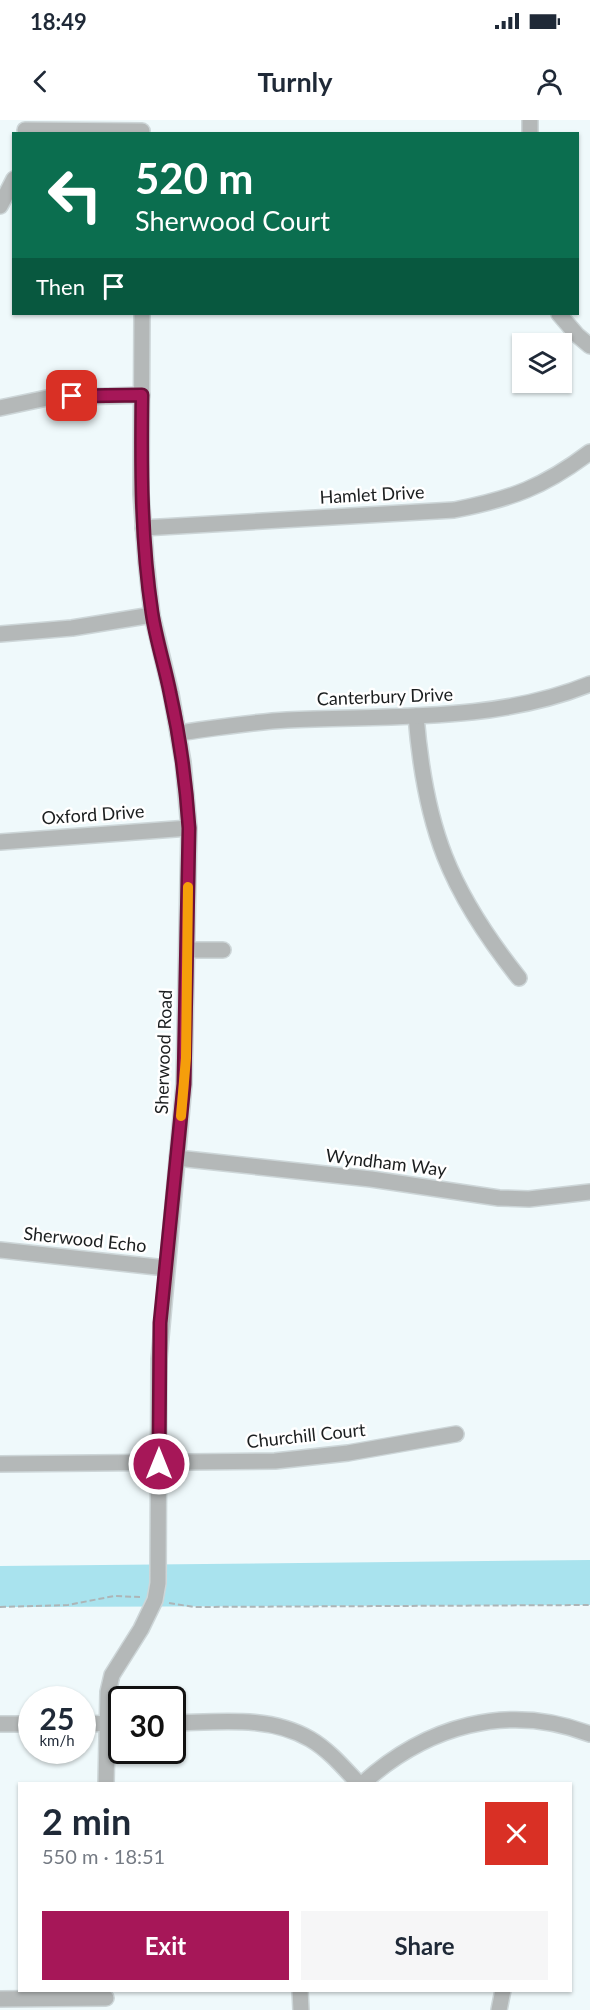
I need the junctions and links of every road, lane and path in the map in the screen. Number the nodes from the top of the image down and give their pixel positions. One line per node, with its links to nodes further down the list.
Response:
1 (25, 128): 2 (street)
2 (142, 128)
3 (12, 183): 4 (street)
4 (0, 206)
5 (142, 315): 8 (street, Sherwood Road)
6 (560, 315): 7 (street)
7 (590, 346)
8 (142, 395): 9 (street); 11 (street, Sherwood Road)
9 (0, 408)
10 (590, 452): 11 (street, Hamlet Drive)
11 (143, 528): 12 (street, Sherwood Road)
12 (152, 615): 13 (street); 16 (street, Sherwood Road)
13 (0, 634)
14 (590, 684): 15 (street, Canterbury Drive)
15 (417, 716): 16 (street, Canterbury Drive); 21 (street)
16 (178, 733): 17 (street, Sherwood Road)
17 (189, 828): 18 (street, Oxford Drive); 19 (street, Sherwood Road)
18 (0, 842)
19 (187, 950): 20 (street); 22 (street, Sherwood Road)
20 (223, 950)
21 (519, 978)
22 (177, 1158): 23 (street, Wyndham Way); 25 (street, Sherwood Road)
23 (590, 1192)
24 (0, 1250): 25 (street, Sherwood Echo)
25 (166, 1268): 28 (street, Sherwood Road)
26 (456, 1434): 28 (street, Churchill Court)
27 (0, 1464): 28 (street, Churchill Court)
28 (159, 1464): 29 (street, Sherwood Road)
29 (155, 1600): 30 (path); 31 (path); 32 (street, Sherwood Road)
30 (590, 1605)
31 (0, 1607)
32 (109, 1686)
33 (186, 1723): 39 (street)
34 (0, 1724): 35 (street)
35 (18, 1724)
36 (590, 1734): 40 (street)
37 (109, 1764): 38 (street, Sherwood Road)
38 (106, 1782)
39 (358, 1782)
40 (362, 1782)
41 (300, 1992): 45 (street)
42 (503, 1992): 46 (street)
43 (0, 1999): 44 (street)
44 (106, 2000)
45 (301, 2010)
46 (499, 2010)

